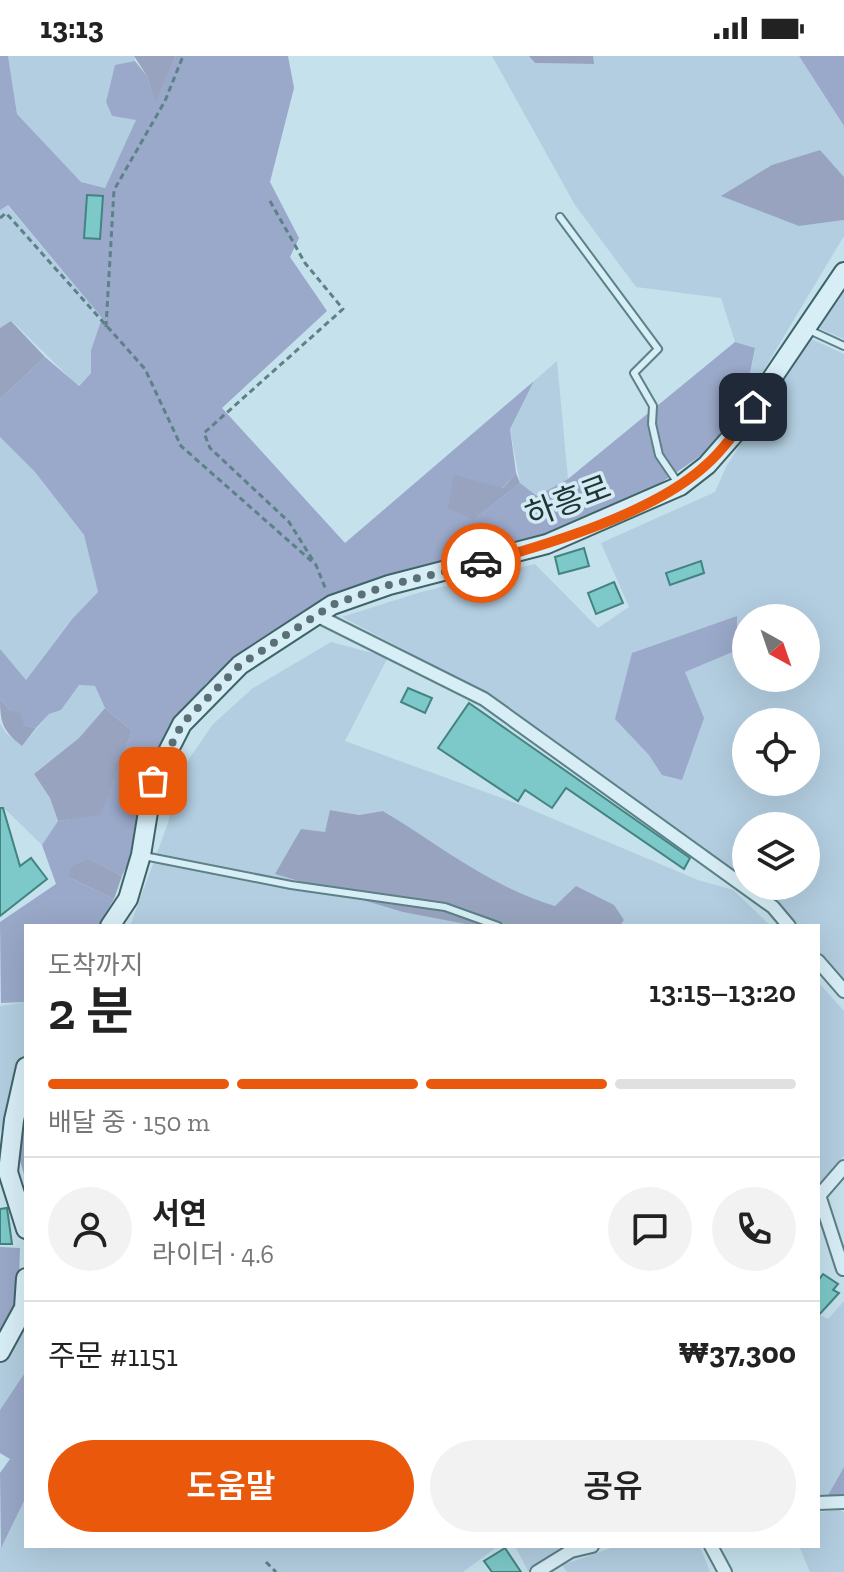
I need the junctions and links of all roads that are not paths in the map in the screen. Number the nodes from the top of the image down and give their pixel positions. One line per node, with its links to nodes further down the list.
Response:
1 (560, 217): 5 (lane)
2 (844, 272): 3 (street, 하흥로)
3 (806, 329): 4 (lane); 5 (street, 하흥로)
4 (844, 346)
5 (680, 486): 6 (street, 하흥로)
6 (324, 610): 7 (street, 하흥로); 10 (street)
7 (141, 855): 8 (street, 하흥로); 9 (lane)
8 (111, 924)
9 (492, 924)
10 (787, 924)
11 (820, 963): 12 (street)
12 (844, 991)
13 (24, 1078): 15 (street)
14 (844, 1167): 16 (street)
15 (3, 1171): 18 (street)
16 (820, 1194)
17 (820, 1202): 19 (street)
18 (24, 1224)
19 (843, 1269)
20 (24, 1308): 21 (street)
21 (0, 1352)
22 (844, 1502): 23 (street)
23 (820, 1503)
24 (584, 1548): 26 (street)
25 (712, 1548): 27 (street)
26 (537, 1572)
27 (725, 1572)

